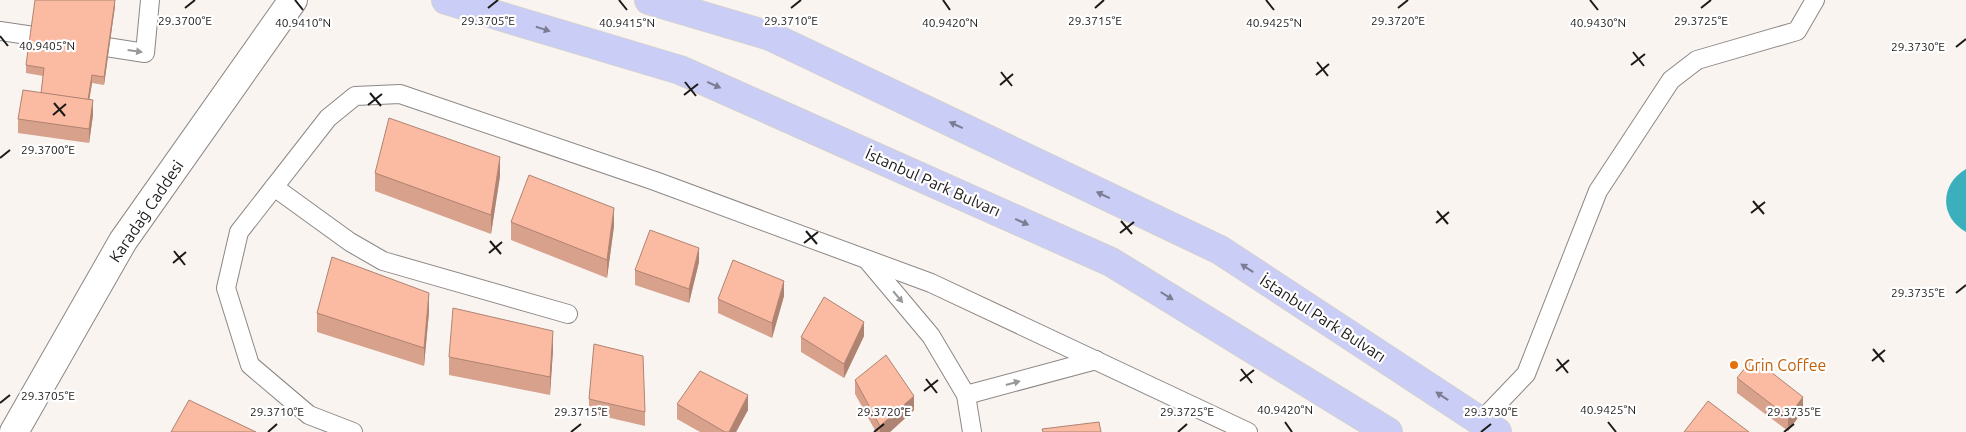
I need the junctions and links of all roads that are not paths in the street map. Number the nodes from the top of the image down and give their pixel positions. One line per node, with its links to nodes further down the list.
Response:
1 (150, 0): 6 (lane, one-way to 1)
2 (293, 0): 13 (street, Karadağ Caddesi)
3 (446, 0): 17 (highway, İstanbul Park Bulvarı, one-way to 17)
4 (649, 0): 12 (highway, İstanbul Park Bulvarı, one-way to 4)
5 (1814, 0): 12 (lane)
6 (0, 31)
7 (274, 187): 8 (lane); 9 (lane); 14 (lane)
8 (867, 260): 10 (lane); 11 (lane, one-way to 11)
9 (568, 314)
10 (1096, 360): 11 (lane, one-way to 10); 16 (lane)
11 (966, 395): 15 (lane)
12 (1489, 427)
13 (14, 432)
14 (353, 432)
15 (972, 432)
16 (1248, 432)
17 (1388, 432)

